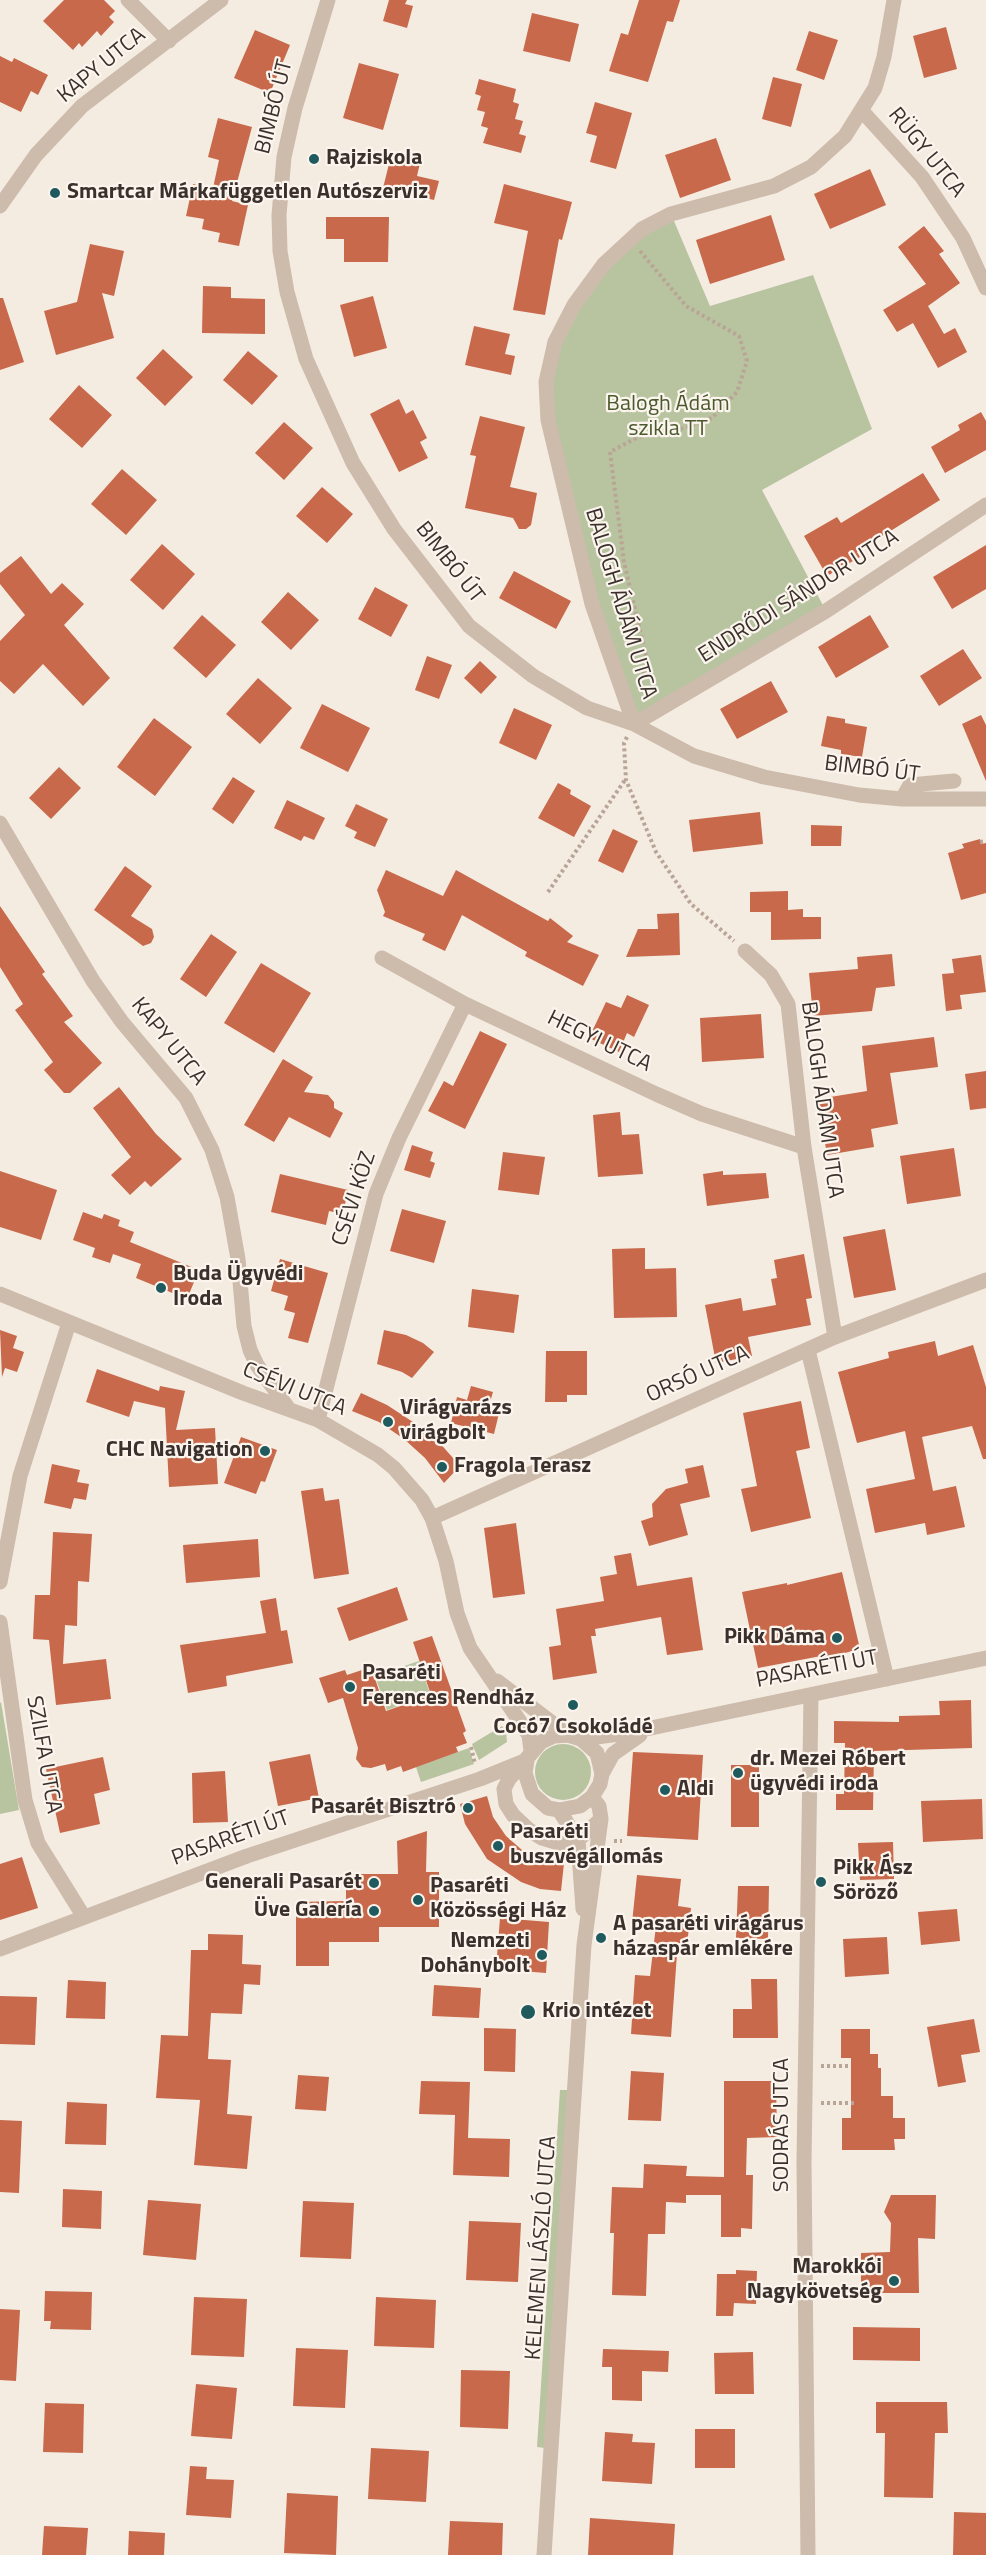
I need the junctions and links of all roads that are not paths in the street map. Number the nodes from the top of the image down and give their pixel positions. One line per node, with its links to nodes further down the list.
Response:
1 (128, 0): 5 (street)
2 (221, 0): 5 (street, KAPY UTCA)
3 (328, 0): 10 (street, BIMBÓ ÚT)
4 (894, 0): 6 (street, BALOGH ÁDÁM UTCA)
5 (169, 41): 7 (street, KAPY UTCA)
6 (862, 111): 8 (street, RÜGY UTCA); 10 (street, BALOGH ÁDÁM UTCA)
7 (0, 206)
8 (986, 288)
9 (986, 505): 10 (street, ENDRŐDI SÁNDOR UTCA)
10 (634, 724): 12 (street, BIMBÓ ÚT)
11 (954, 781): 12 (street)
12 (902, 800): 13 (street, BIMBÓ ÚT)
13 (986, 800)
14 (0, 824): 24 (street, KAPY UTCA)
15 (745, 951): 18 (street, BALOGH ÁDÁM UTCA)
16 (382, 958): 17 (street, HEGYI UTCA)
17 (465, 1004): 18 (street, HEGYI UTCA); 25 (street, CSÉVI KÖZ)
18 (804, 1147): 22 (street, BALOGH ÁDÁM UTCA)
19 (986, 1280): 22 (street, ORSÓ UTCA)
20 (0, 1294): 21 (street, CSÉVI UTCA)
21 (69, 1323): 24 (street, CSÉVI UTCA); 27 (street)
22 (835, 1337): 23 (street, ORSÓ UTCA)
23 (808, 1350): 26 (street, ORSÓ UTCA); 31 (street)
24 (288, 1408): 25 (street, CSÉVI UTCA)
25 (318, 1420): 26 (street, CSÉVI UTCA)
26 (432, 1518): 30 (street, CSÉVI UTCA)
27 (0, 1582)
28 (0, 1623): 44 (street, SZILFA UTCA)
29 (986, 1658): 31 (street, PASARÉTI ÚT)
30 (481, 1668): 34 (street, CSÉVI UTCA); 35 (street, CSÉVI UTCA)
31 (887, 1679): 32 (street, PASARÉTI ÚT)
32 (811, 1695): 33 (street, PASARÉTI ÚT); 48 (street, SODRÁS UTCA)
33 (656, 1726): 34 (street, PASARÉTI ÚT); 37 (street, PASARÉTI ÚT)
34 (574, 1737): 35 (street); 37 (street)
35 (529, 1756): 36 (street, PASARÉTI ÚT); 38 (street); 39 (street)
36 (478, 1774): 38 (street, PASARÉTI ÚT); 44 (street, PASARÉTI ÚT)
37 (602, 1774): 40 (street)
38 (509, 1779): 39 (street, PASARÉTI ÚT); 43 (street)
39 (527, 1785): 41 (street)
40 (592, 1797): 41 (street); 42 (street, KELEMEN LÁSZLÓ UTCA)
41 (559, 1810): 43 (street, KELEMEN LÁSZLÓ UTCA)
42 (601, 1819): 43 (street); 45 (street, KELEMEN LÁSZLÓ UTCA)
43 (578, 1840): 45 (street, KELEMEN LÁSZLÓ UTCA)
44 (84, 1917): 46 (street, PASARÉTI ÚT)
45 (584, 1945): 47 (street, KELEMEN LÁSZLÓ UTCA)
46 (0, 1949)
47 (544, 2555)
48 (808, 2555)

